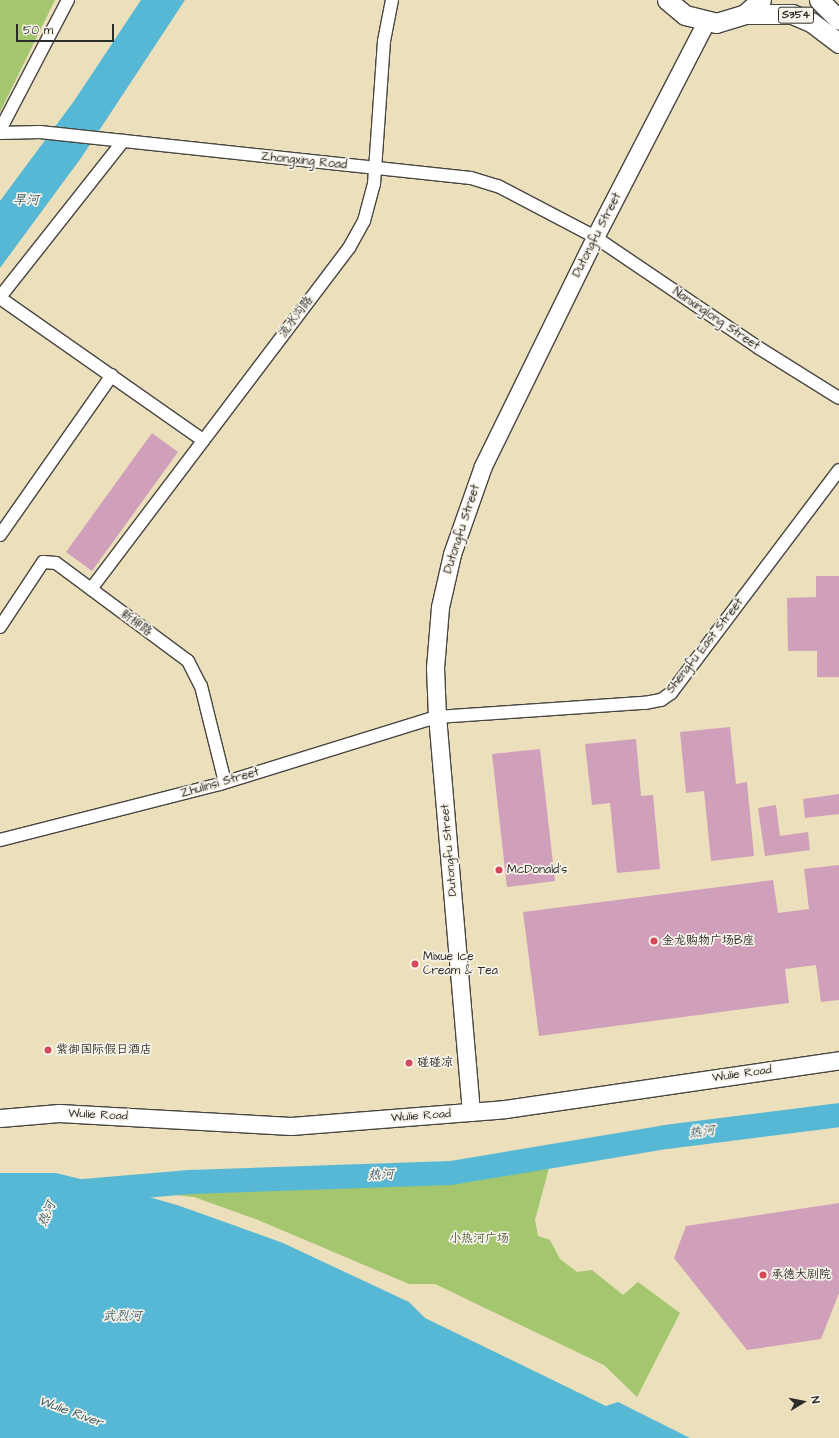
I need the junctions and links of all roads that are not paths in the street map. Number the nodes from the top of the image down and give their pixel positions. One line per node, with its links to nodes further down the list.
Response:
1 (68, 0): 10 (street)
2 (392, 0): 13 (street, 流水沟路)
3 (667, 0): 8 (main road)
4 (761, 0): 6 (main road)
5 (819, 0): 7 (main road, S354)
6 (745, 14): 8 (main road); 9 (main road, S354)
7 (839, 20)
8 (706, 22): 14 (main road, Dutongfu Street)
9 (839, 43)
10 (0, 130)
11 (0, 133): 12 (street, Zhongxing Road)
12 (123, 141): 13 (street, Zhongxing Road); 15 (street)
13 (375, 169): 14 (street, Zhongxing Road); 18 (street, 流水沟路)
14 (595, 237): 17 (street, Nanxinglong Street); 23 (main road, Dutongfu Street)
15 (0, 297): 16 (street)
16 (112, 376): 18 (street); 20 (street)
17 (839, 398)
18 (203, 440): 21 (street, 流水沟路)
19 (839, 470): 23 (street, Shengfu East Street)
20 (0, 536)
21 (91, 589): 22 (street, 新柳路); 24 (street, 新柳路)
22 (0, 627)
23 (437, 717): 24 (street, Zhulinsi Street); 27 (main road, Dutongfu Street)
24 (225, 782): 25 (street, Zhulinsi Street)
25 (0, 840)
26 (839, 1060): 27 (main road, Wulie Road)
27 (472, 1112): 28 (main road, Wulie Road)
28 (0, 1118)

